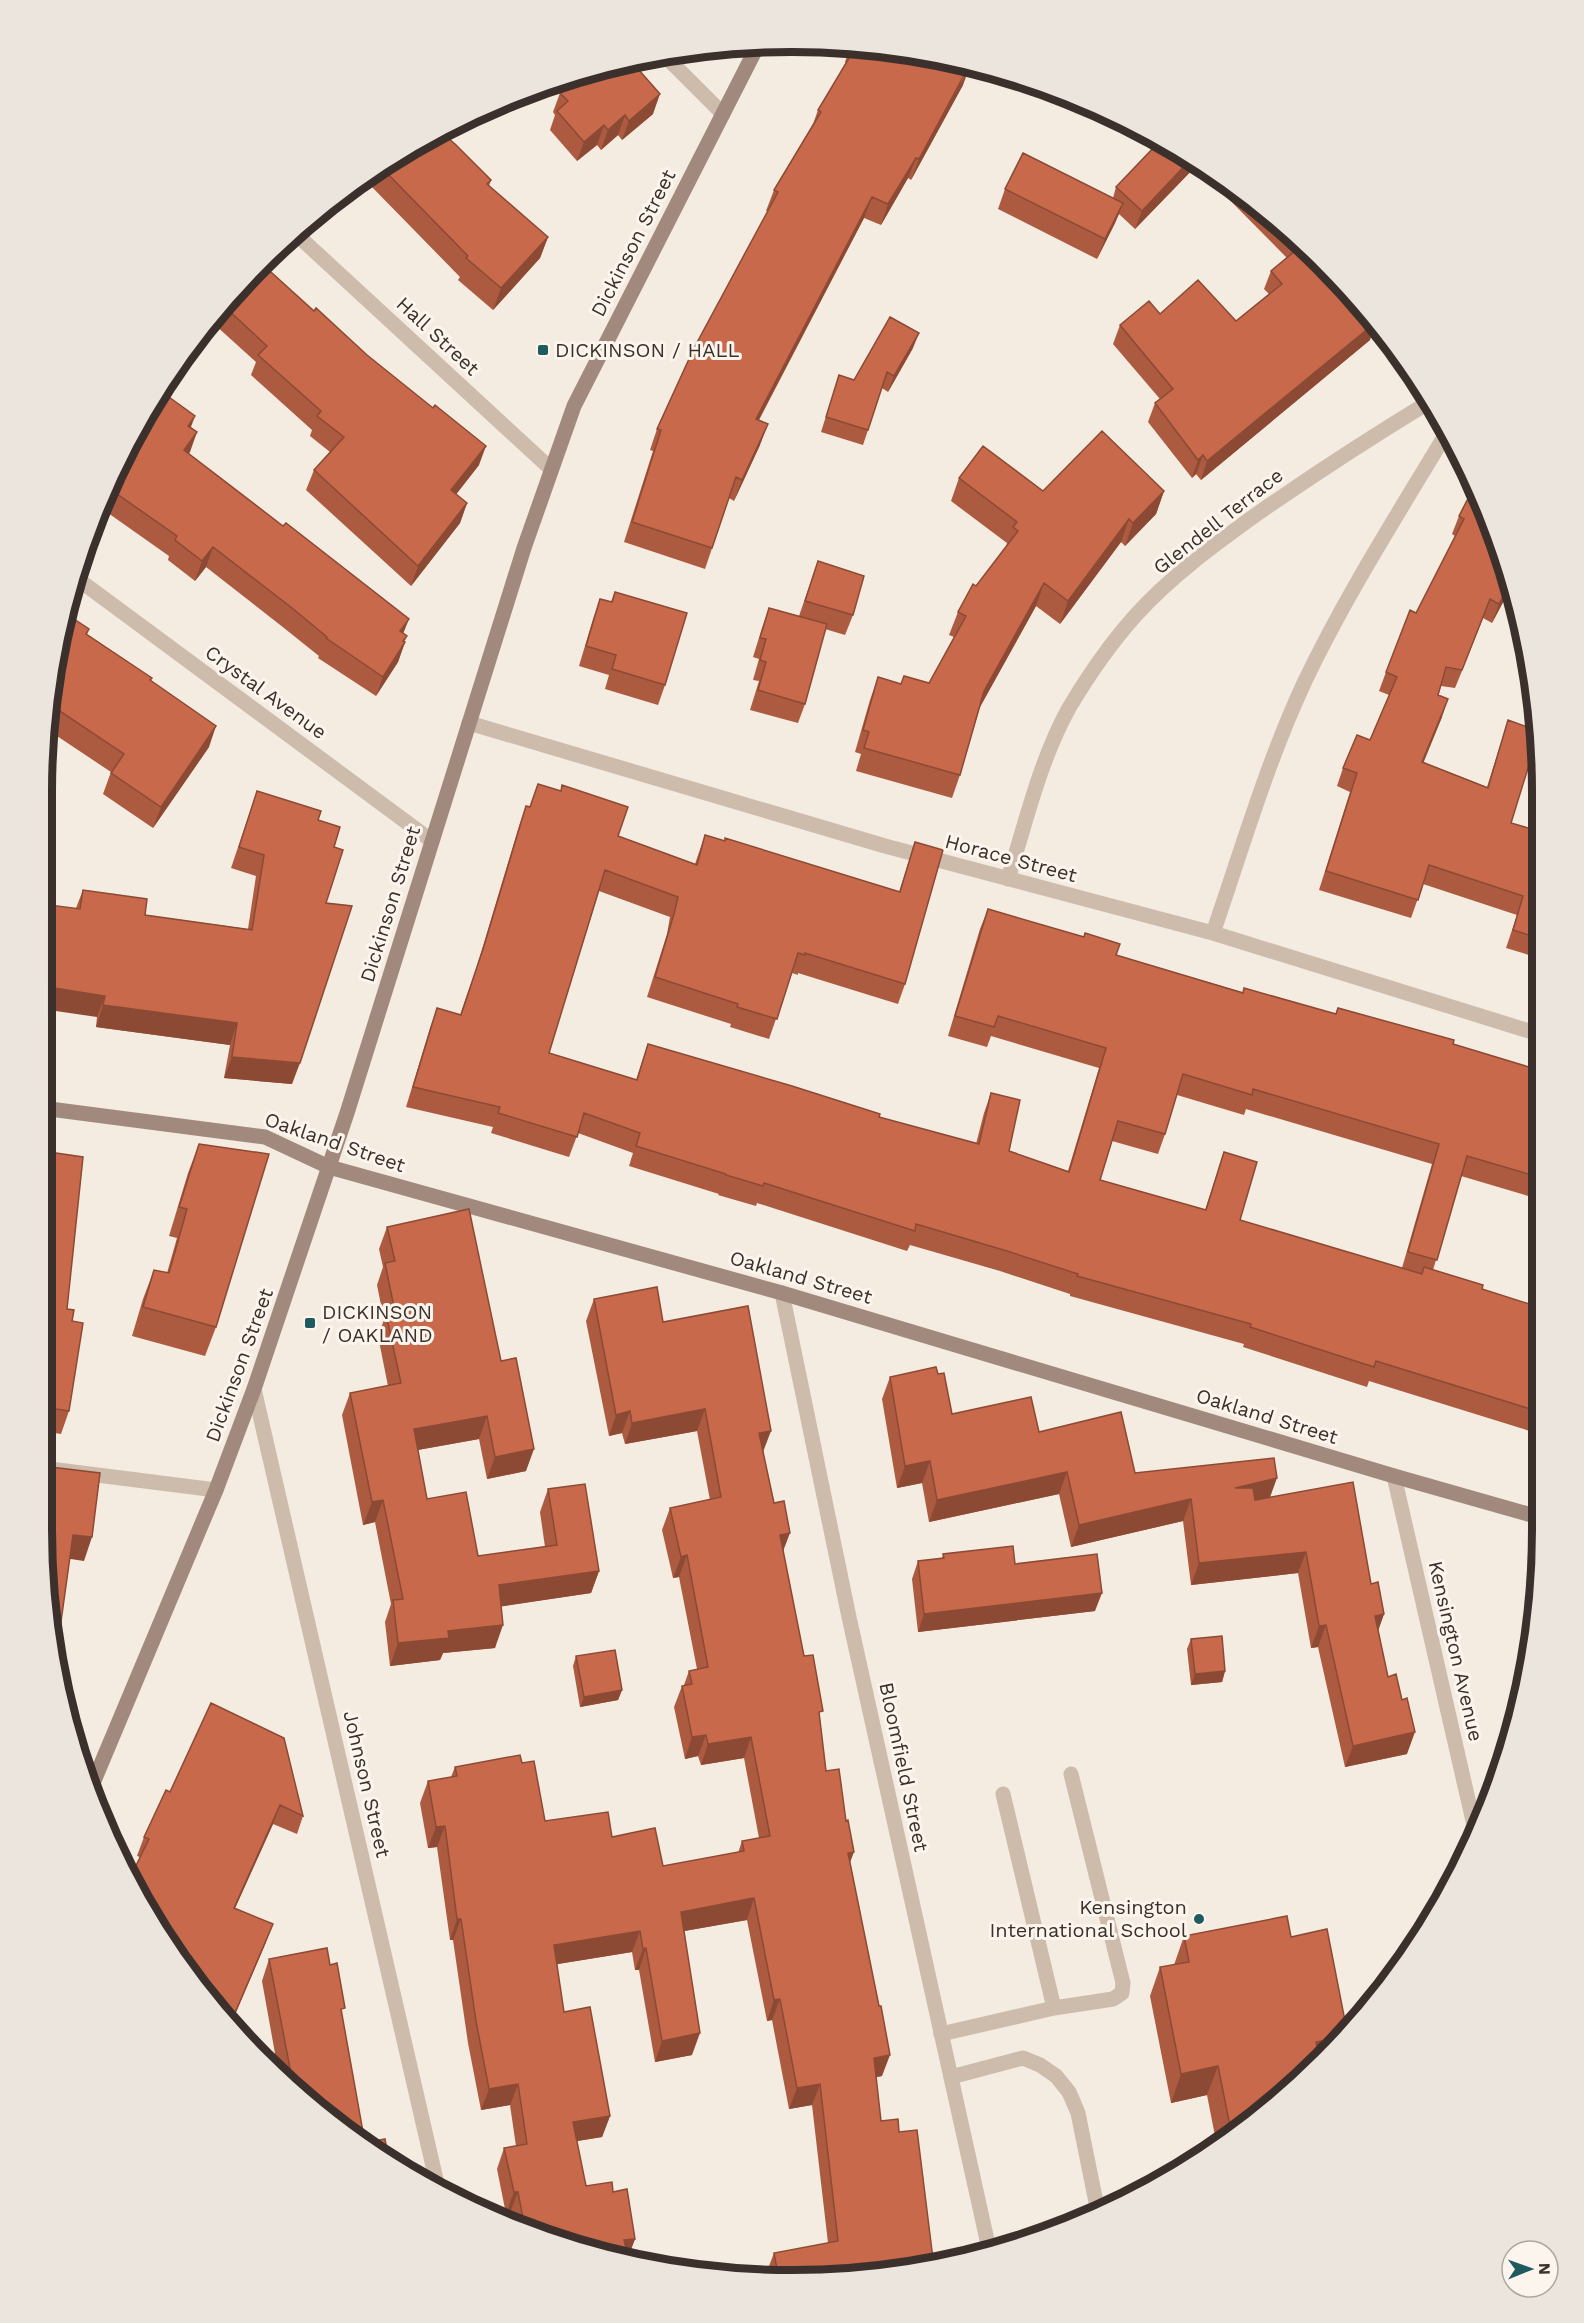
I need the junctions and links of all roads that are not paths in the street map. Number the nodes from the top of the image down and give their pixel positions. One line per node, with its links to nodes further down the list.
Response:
1 (754, 54): 3 (main road, Dickinson Street)
2 (672, 63): 3 (street)
3 (723, 114): 7 (main road, Dickinson Street)
4 (301, 239): 7 (street, Hall Street)
5 (1422, 406): 11 (street, Glendell Terrace)
6 (1442, 441): 12 (street)
7 (551, 469): 9 (main road, Dickinson Street)
8 (83, 583): 10 (street, Crystal Avenue)
9 (469, 723): 10 (main road, Dickinson Street); 11 (street, Horace Street)
10 (432, 841): 15 (main road, Dickinson Street)
11 (1008, 879): 12 (street, Horace Street)
12 (1213, 933): 13 (street, Horace Street)
13 (1532, 1032)
14 (52, 1109): 15 (main road, Oakland Street)
15 (329, 1167): 16 (main road, Oakland Street); 17 (main road, Dickinson Street)
16 (782, 1293): 19 (main road, Oakland Street); 27 (street, Bloomfield Street)
17 (254, 1389): 20 (main road, Dickinson Street); 29 (street, Johnson Street)
18 (52, 1469): 20 (street)
19 (1394, 1476): 21 (main road, Oakland Street); 25 (street, Kensington Avenue)
20 (216, 1490): 23 (main road, Dickinson Street)
21 (1532, 1515)
22 (1071, 1774): 26 (street)
23 (95, 1778)
24 (1003, 1794): 26 (street)
25 (1473, 1819)
26 (1054, 2008): 27 (street)
27 (941, 2034): 28 (street, Bloomfield Street)
28 (951, 2077): 30 (street); 31 (street, Bloomfield Street)
29 (436, 2178)
30 (1096, 2204)
31 (988, 2244)

